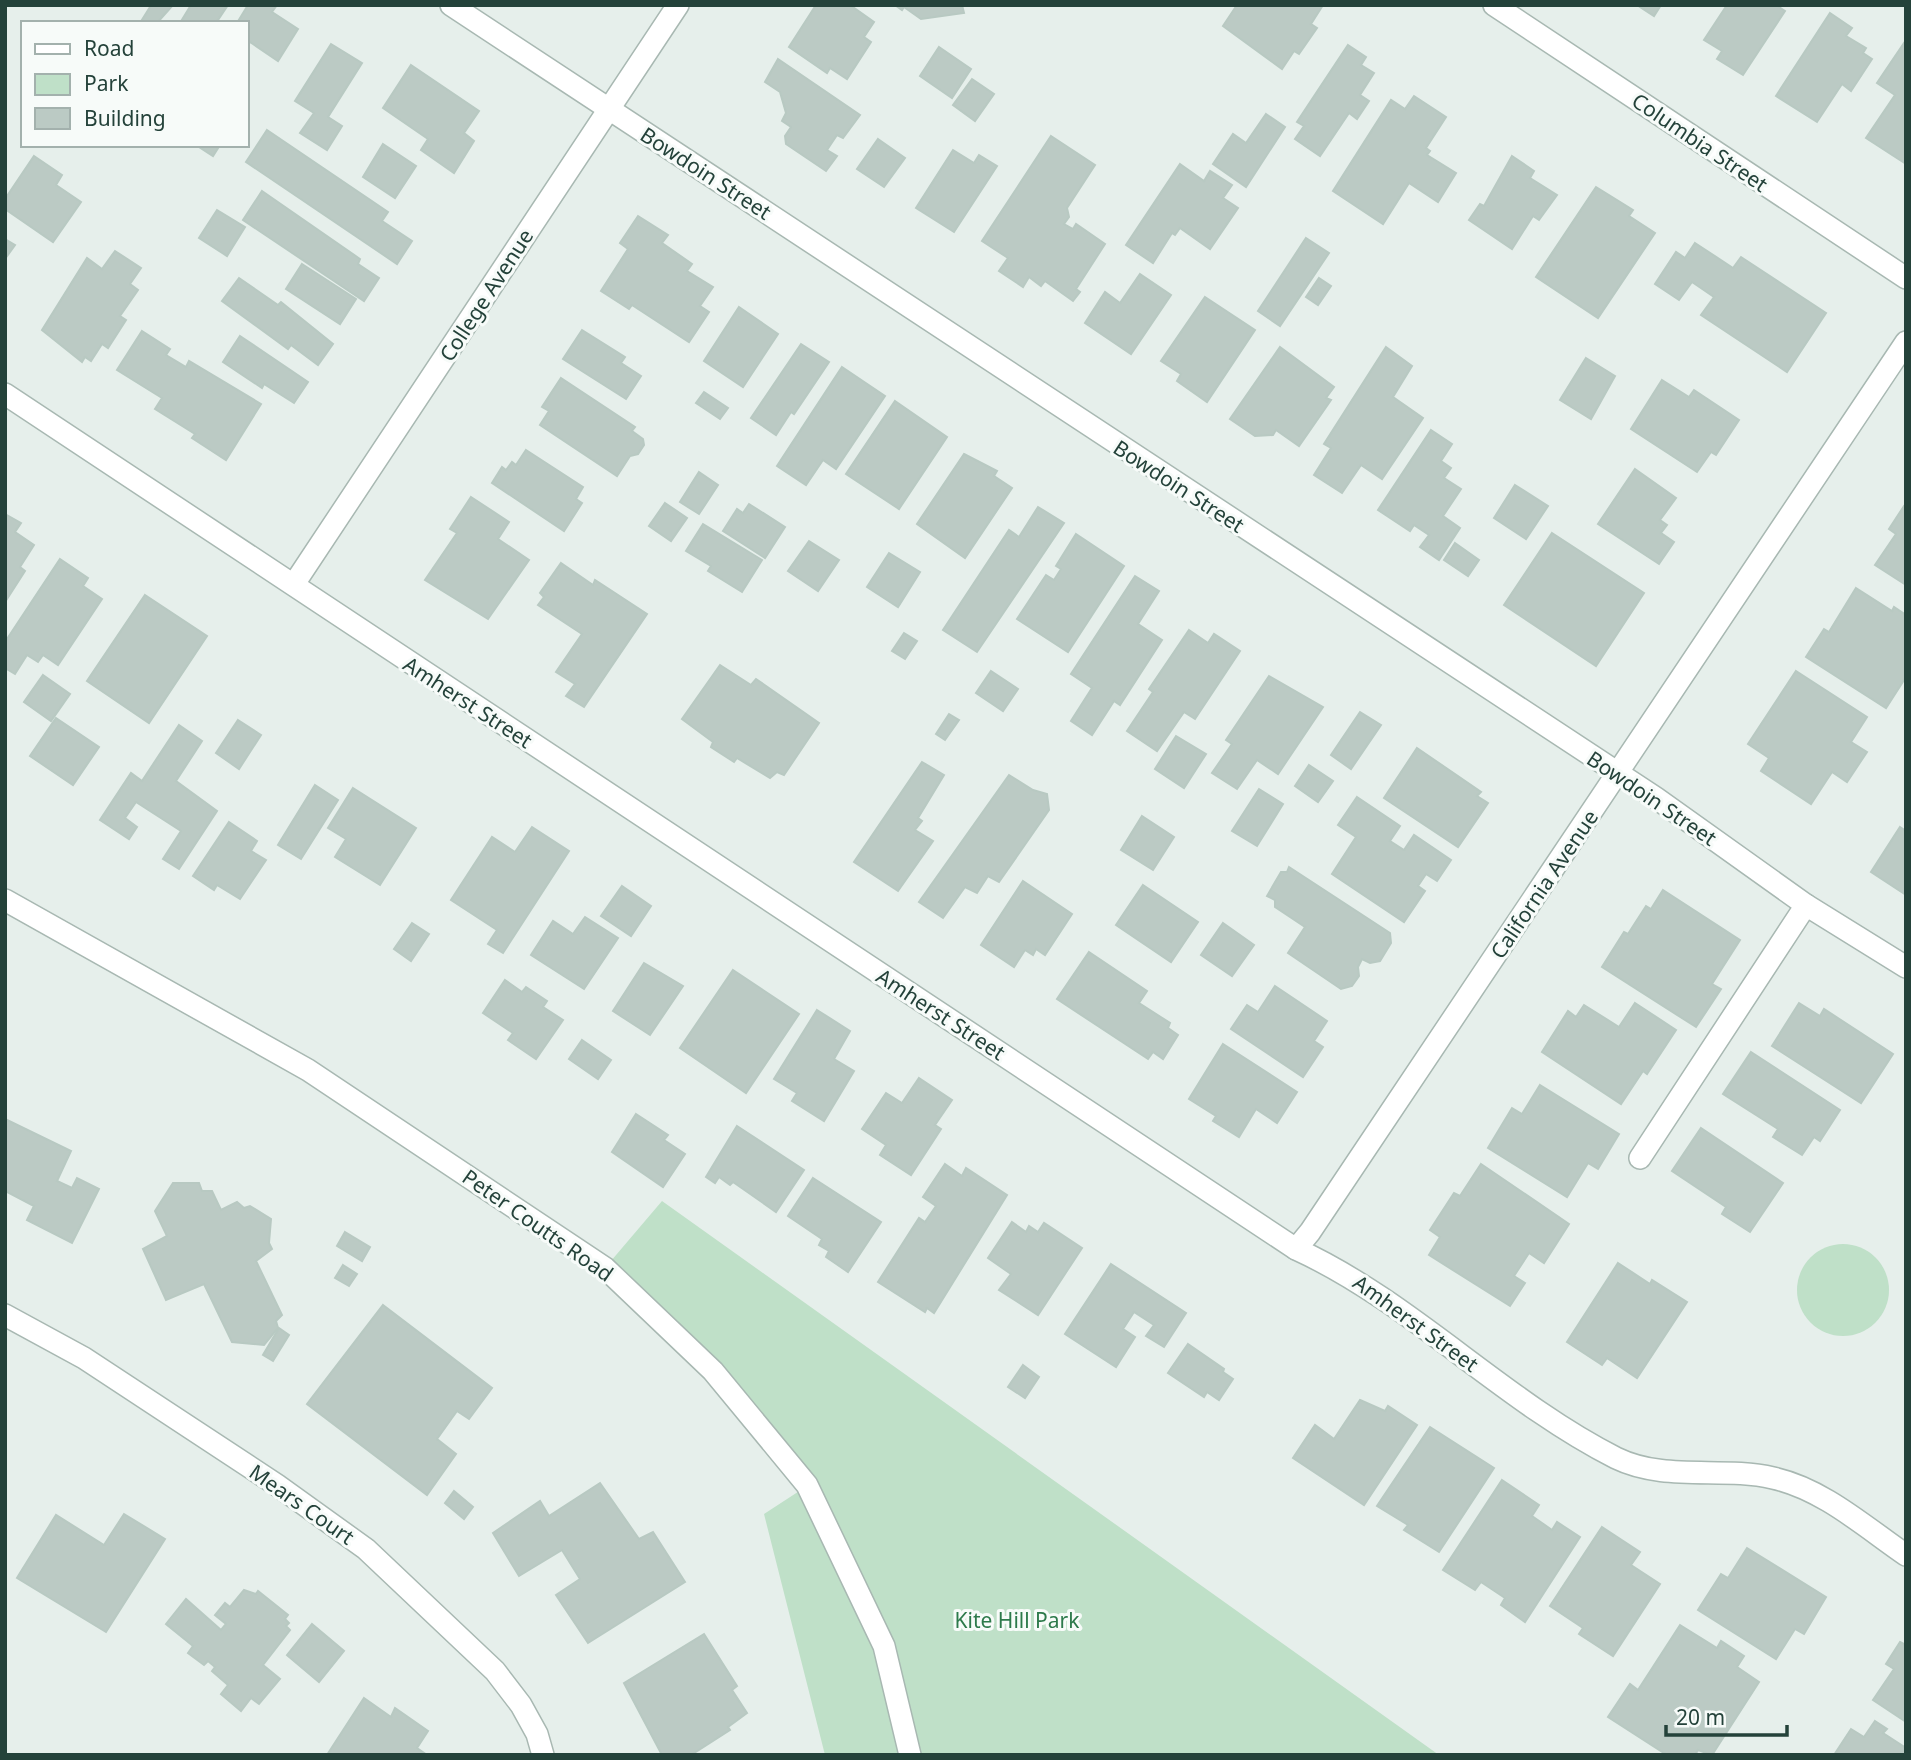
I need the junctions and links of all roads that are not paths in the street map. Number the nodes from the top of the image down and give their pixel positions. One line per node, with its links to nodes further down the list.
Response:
1 (452, 5): 4 (street, Bowdoin Street)
2 (678, 5): 4 (street, College Avenue)
3 (1494, 5): 5 (street, Columbia Street)
4 (607, 108): 8 (street, College Avenue); 9 (street, Bowdoin Street)
5 (1906, 278)
6 (1906, 342): 9 (street, California Avenue)
7 (5, 394): 8 (street, Amherst Street)
8 (294, 584): 14 (street, Amherst Street)
9 (1617, 775): 11 (street, Bowdoin Street); 14 (street, California Avenue)
10 (5, 900): 18 (street, Peter Coutts Road)
11 (1806, 905): 12 (street, Bowdoin Street); 13 (street)
12 (1906, 967)
13 (1640, 1158)
14 (1296, 1249): 16 (street, Amherst Street)
15 (5, 1315): 17 (street, Mears Court)
16 (1906, 1555)
17 (543, 1755)
18 (910, 1755)

